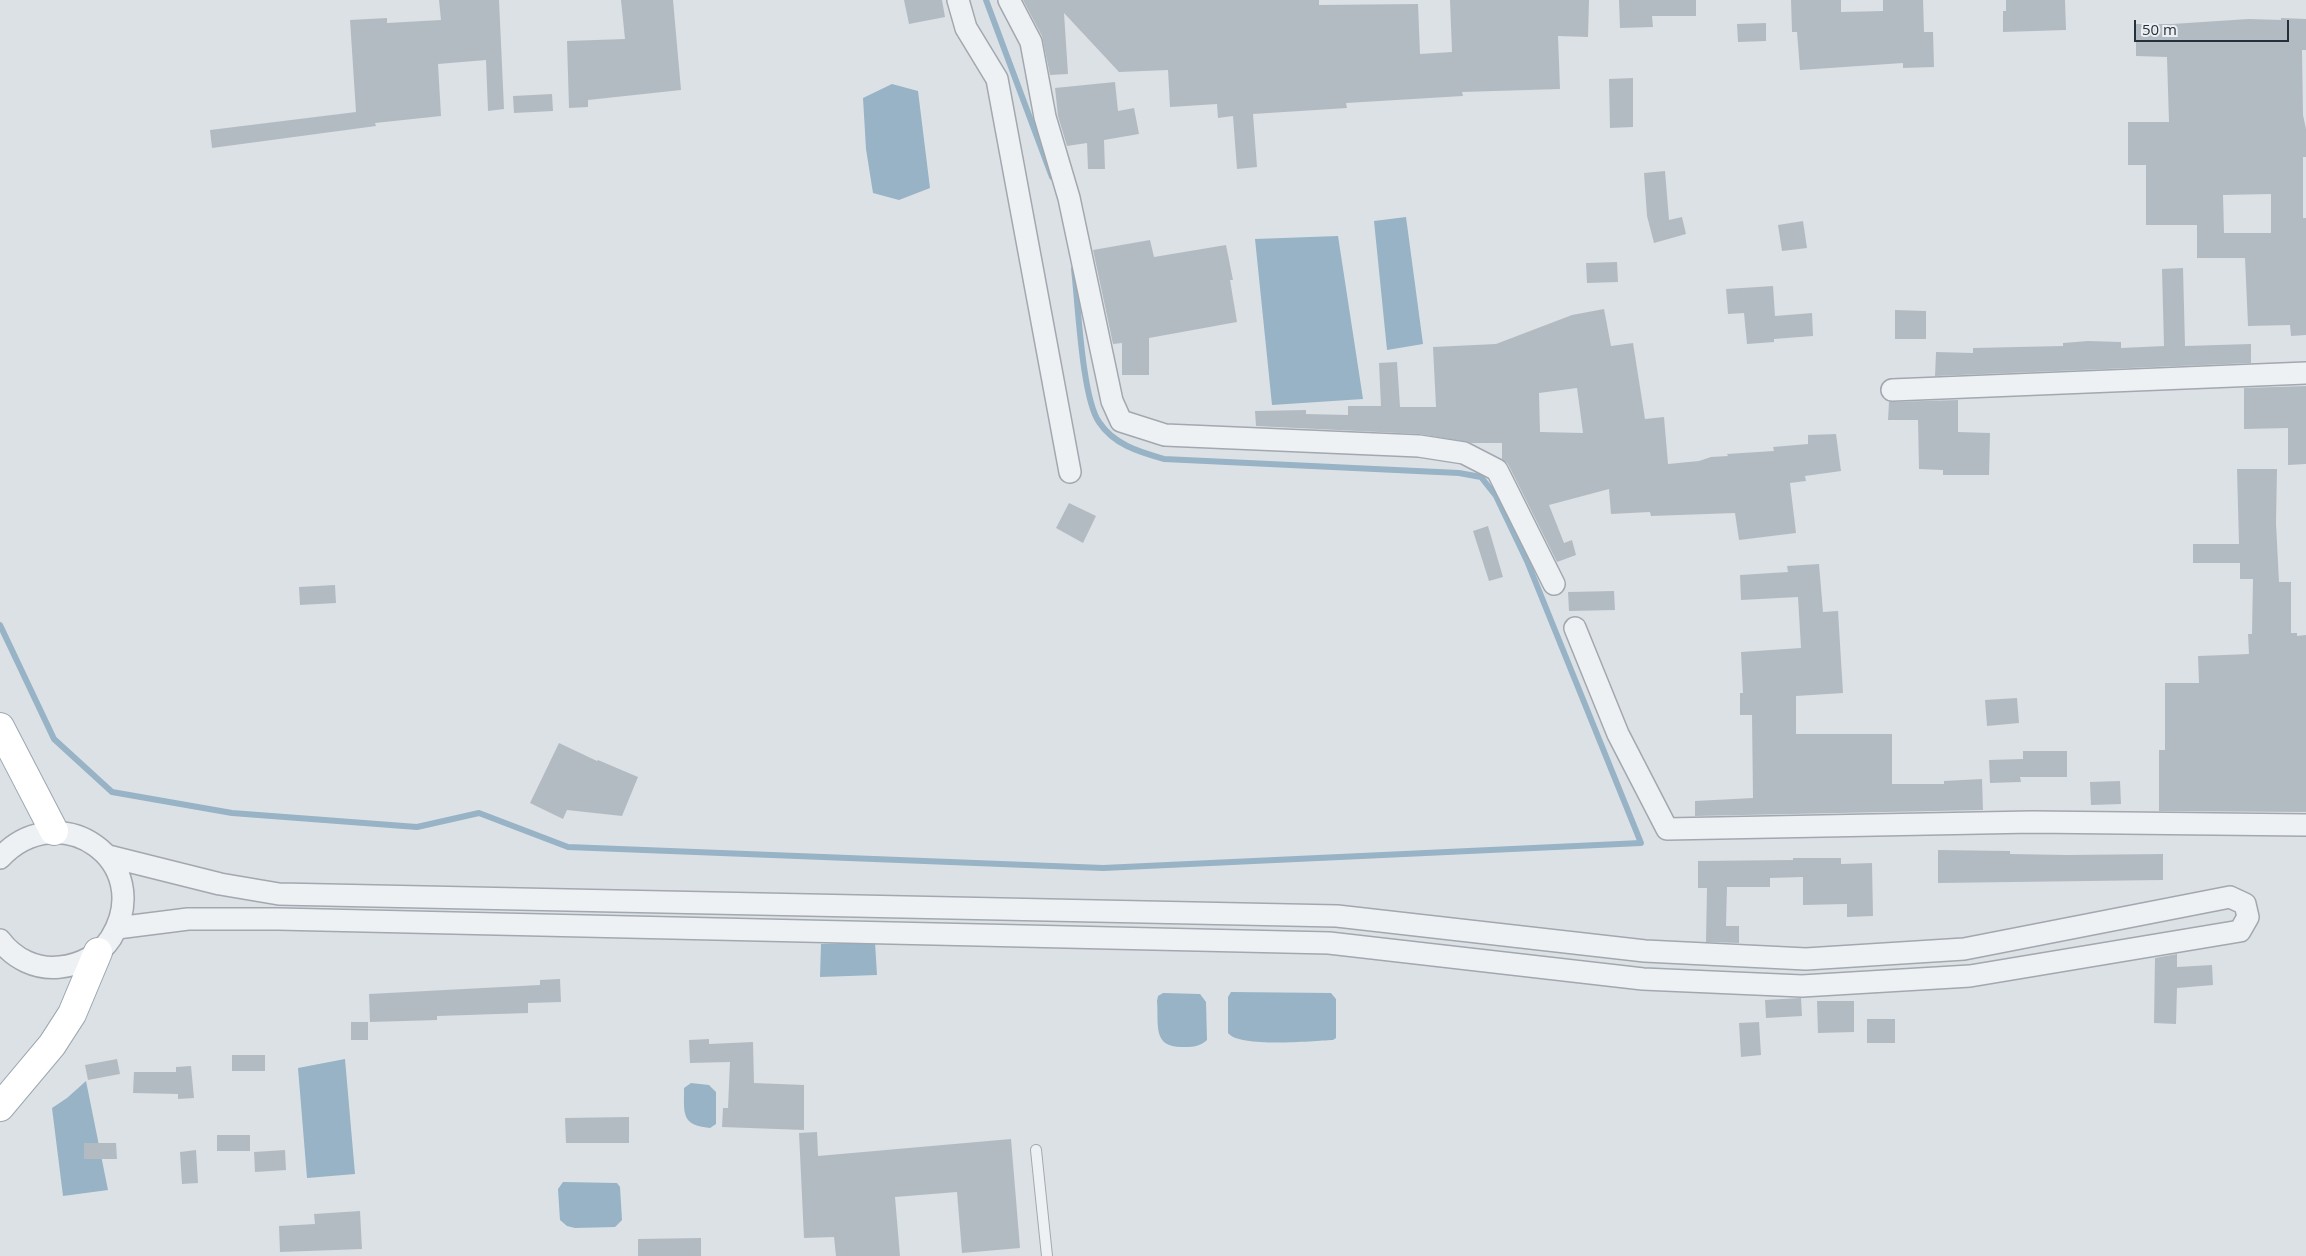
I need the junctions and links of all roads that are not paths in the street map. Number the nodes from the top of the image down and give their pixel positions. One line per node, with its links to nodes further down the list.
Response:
1 (958, 0): 5 (street)
2 (1009, 0): 6 (street)
3 (2306, 373): 4 (street)
4 (1892, 390)
5 (1070, 472)
6 (1554, 584)
7 (1575, 628): 9 (street)
8 (0, 727): 10 (main road)
9 (2306, 825)
10 (54, 831): 11 (street); 12 (street)
11 (108, 856): 13 (street); 13 (street)
12 (0, 858)
13 (117, 928): 15 (street)
14 (4, 948): 15 (street)
15 (98, 952): 16 (main road)
16 (0, 1108)
17 (1036, 1150): 18 (lane)
18 (1046, 1256)

